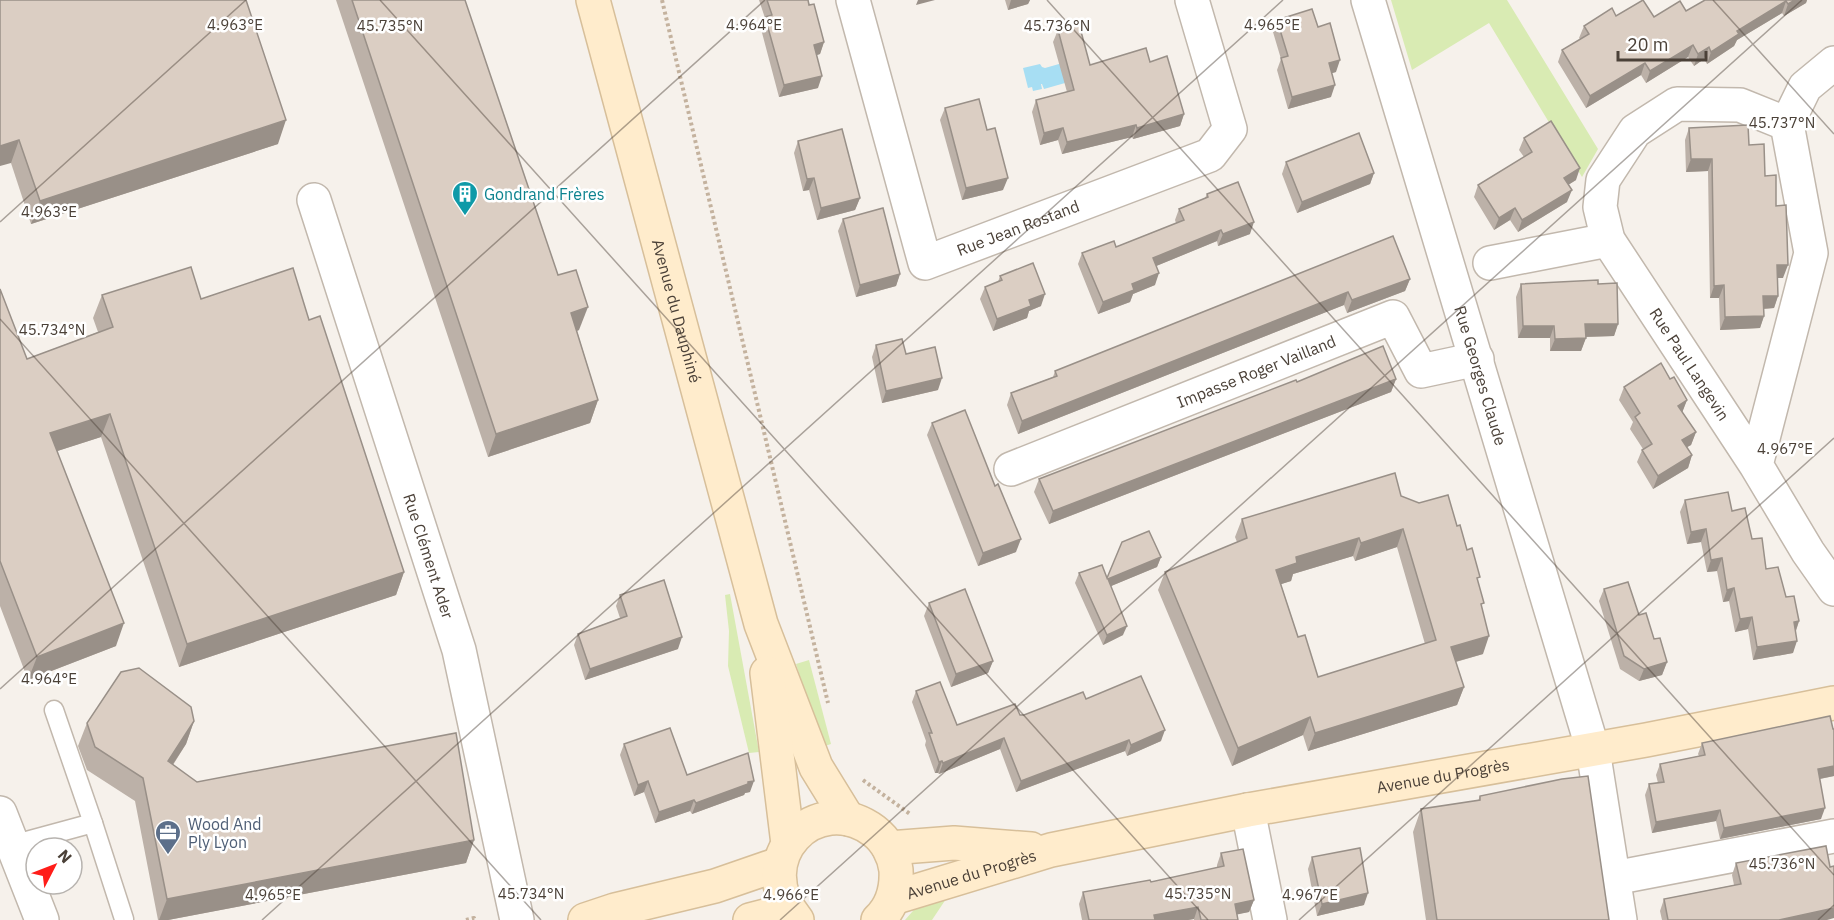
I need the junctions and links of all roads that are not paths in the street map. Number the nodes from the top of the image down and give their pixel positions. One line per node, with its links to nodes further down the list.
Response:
1 (593, 0): 14 (street, Avenue du Dauphiné)
2 (853, 0): 3 (street, Rue Jean Rostand)
3 (1192, 0)
4 (1368, 0): 10 (street, Rue Georges Claude)
5 (1834, 63): 6 (street)
6 (1787, 124): 8 (street, Rue Paul Langevin); 11 (street)
7 (314, 200): 32 (street, Rue Clément Ader)
8 (1608, 240): 9 (street); 11 (street, Rue Paul Langevin)
9 (1490, 263)
10 (1477, 360): 12 (street, Impasse Roger Vailland); 17 (street, Rue Georges Claude)
11 (1756, 465): 13 (street, Rue Paul Langevin)
12 (1011, 469)
13 (1834, 589)
14 (761, 624): 20 (street, Avenue du Dauphiné); 26 (street, Avenue du Dauphiné)
15 (1833, 708): 17 (street, Avenue du Progrès)
16 (54, 710): 21 (lane)
17 (1593, 750): 18 (street, Avenue du Progrès); 27 (street, Rue Georges Claude)
18 (1248, 810): 25 (street, Avenue du Progrès); 35 (street)
19 (0, 813): 23 (street)
20 (848, 819): 24 (street); 26 (street)
21 (93, 823): 23 (lane); 30 (lane)
22 (1834, 836): 27 (street)
23 (12, 845): 31 (street)
24 (889, 848): 25 (street, Avenue du Progrès); 28 (street)
25 (1051, 850): 28 (street, Avenue du Progrès)
26 (784, 854): 29 (street, Avenue du Dauphiné); 33 (street)
27 (1614, 878): 36 (street, Rue Georges Claude)
28 (886, 909)
29 (792, 915): 34 (street)
30 (124, 919)
31 (42, 920)
32 (517, 920)
33 (585, 920)
34 (750, 920)
35 (1270, 920)
36 (1620, 920)

